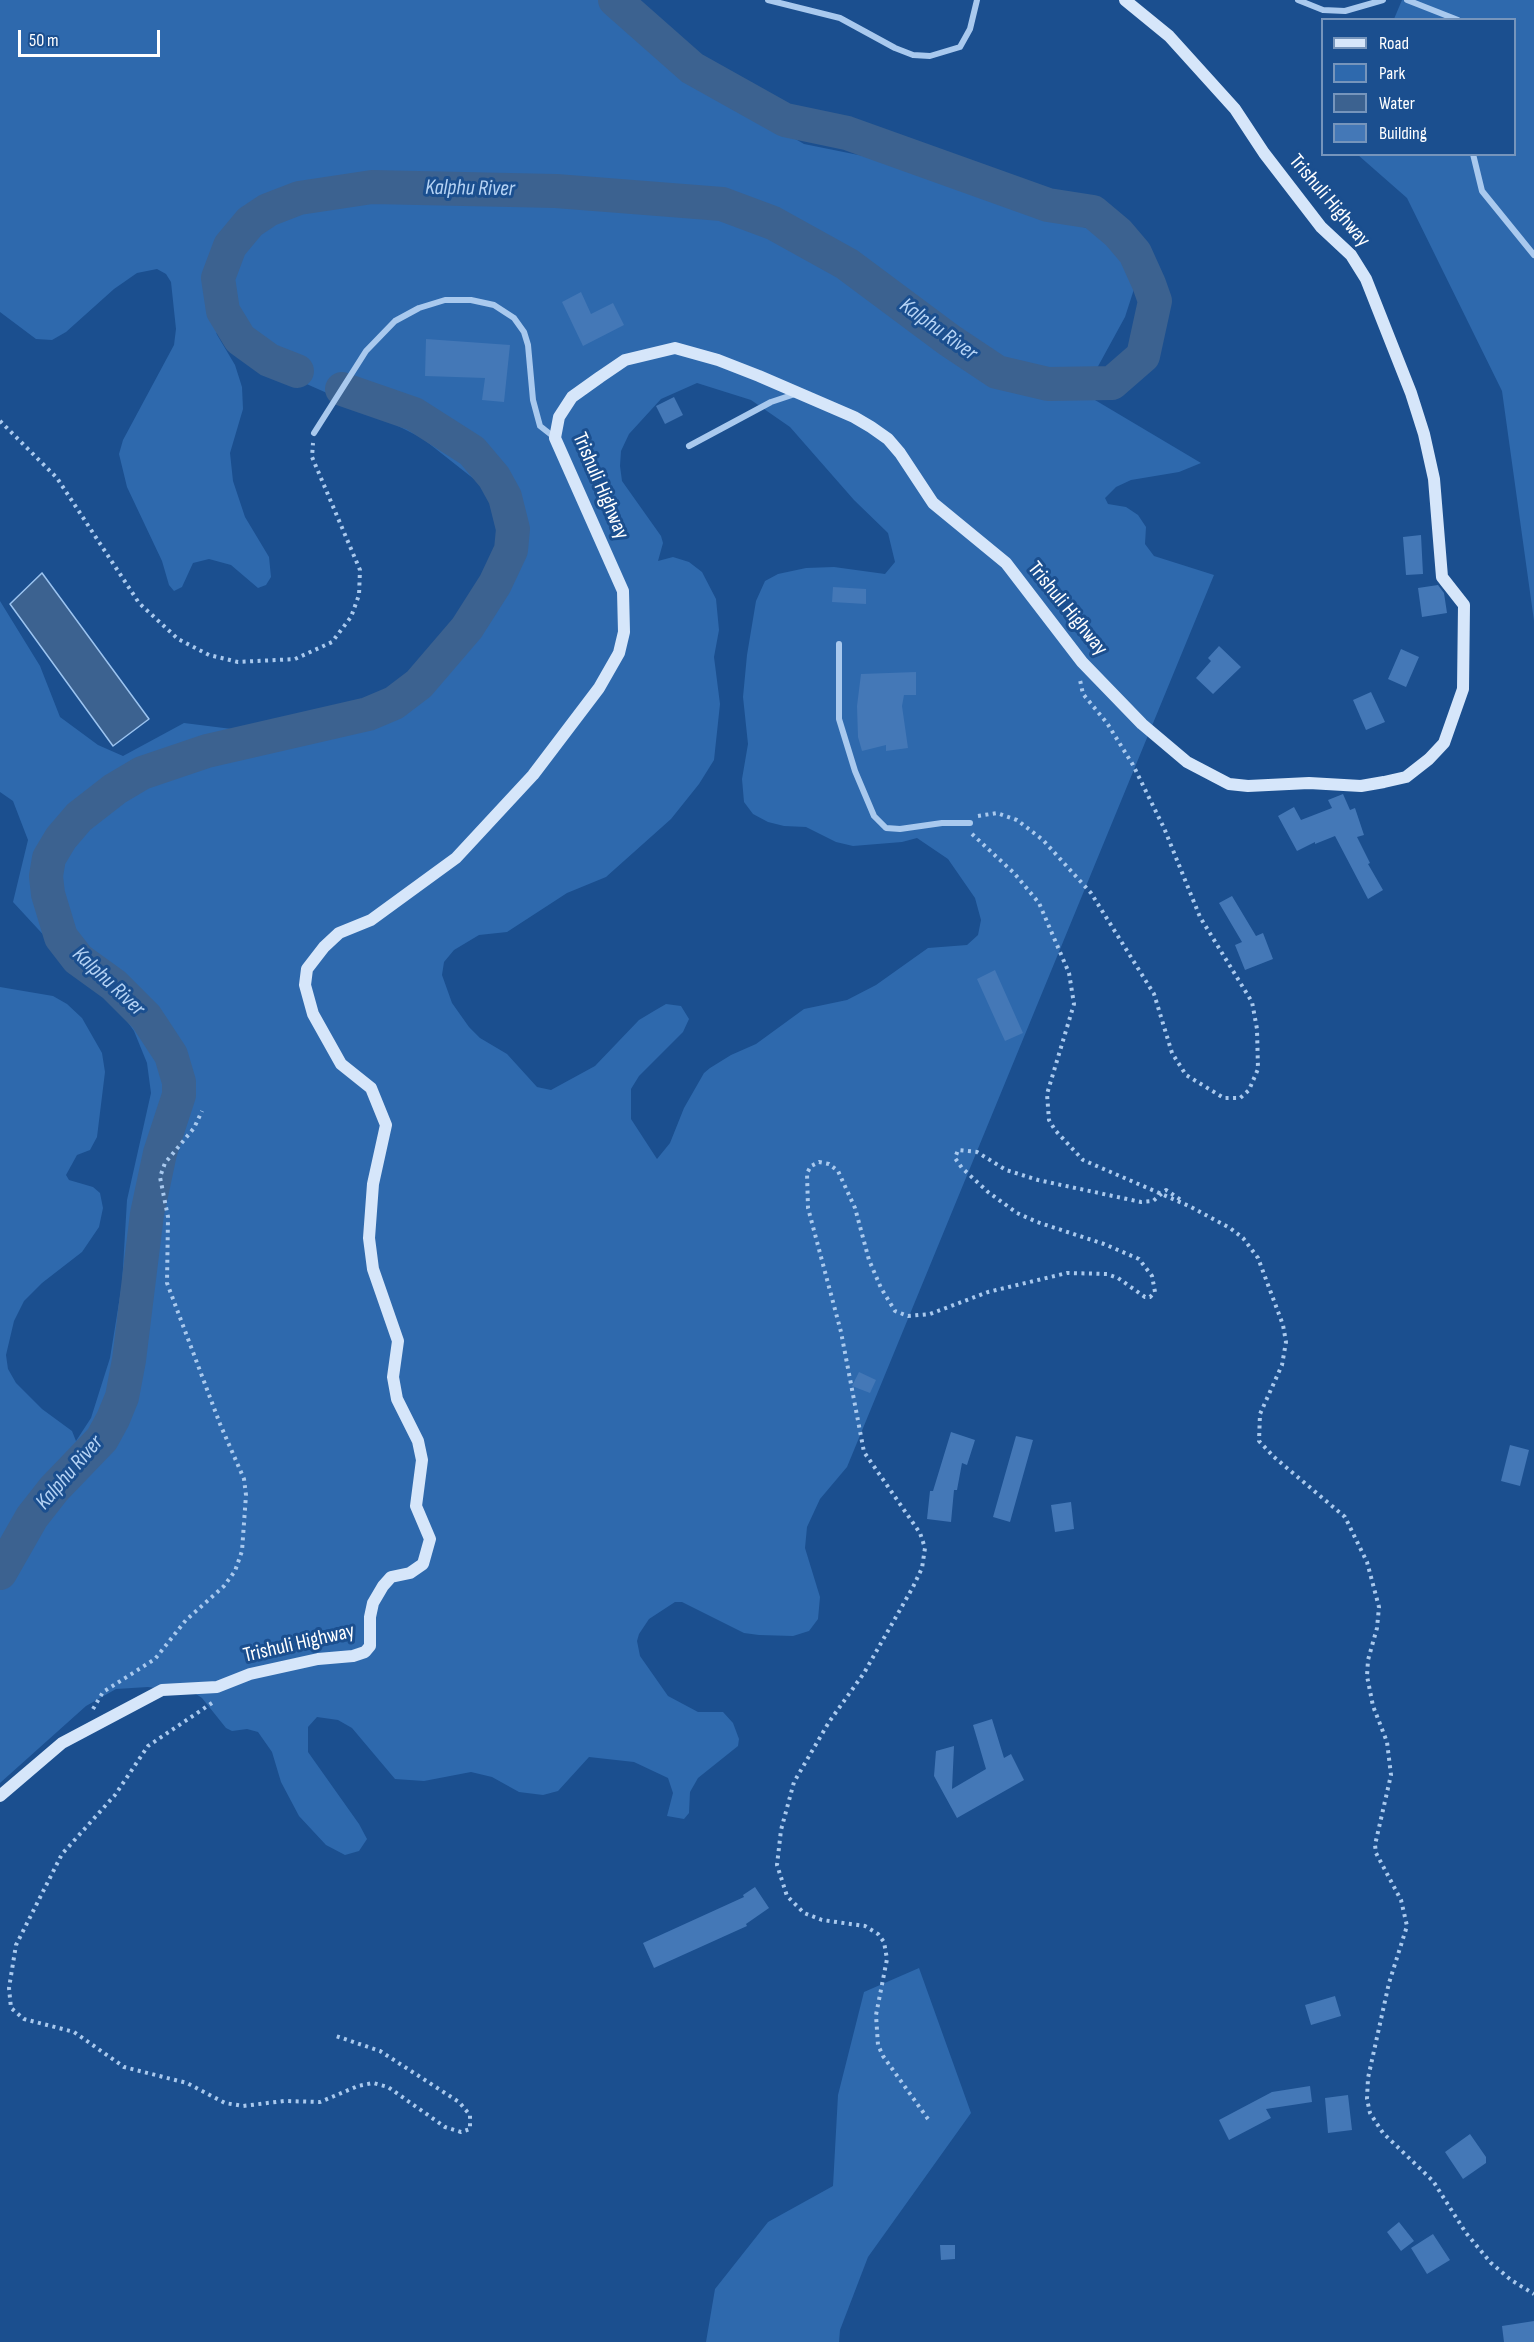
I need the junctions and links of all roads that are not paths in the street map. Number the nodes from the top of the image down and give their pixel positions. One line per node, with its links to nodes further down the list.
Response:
1 (768, 0): 2 (street)
2 (977, 0)
3 (1125, 0): 10 (street, Trishuli Highway)
4 (1298, 0): 5 (street)
5 (1383, 0)
6 (1407, 0): 7 (street)
7 (1453, 18)
8 (1473, 156): 9 (street)
9 (1534, 255)
10 (798, 393): 12 (street, Trishuli Highway); 13 (street)
11 (314, 434): 12 (street)
12 (555, 438): 16 (street, Trishuli Highway)
13 (689, 446)
14 (839, 644): 15 (street)
15 (970, 823)
16 (0, 1796)

